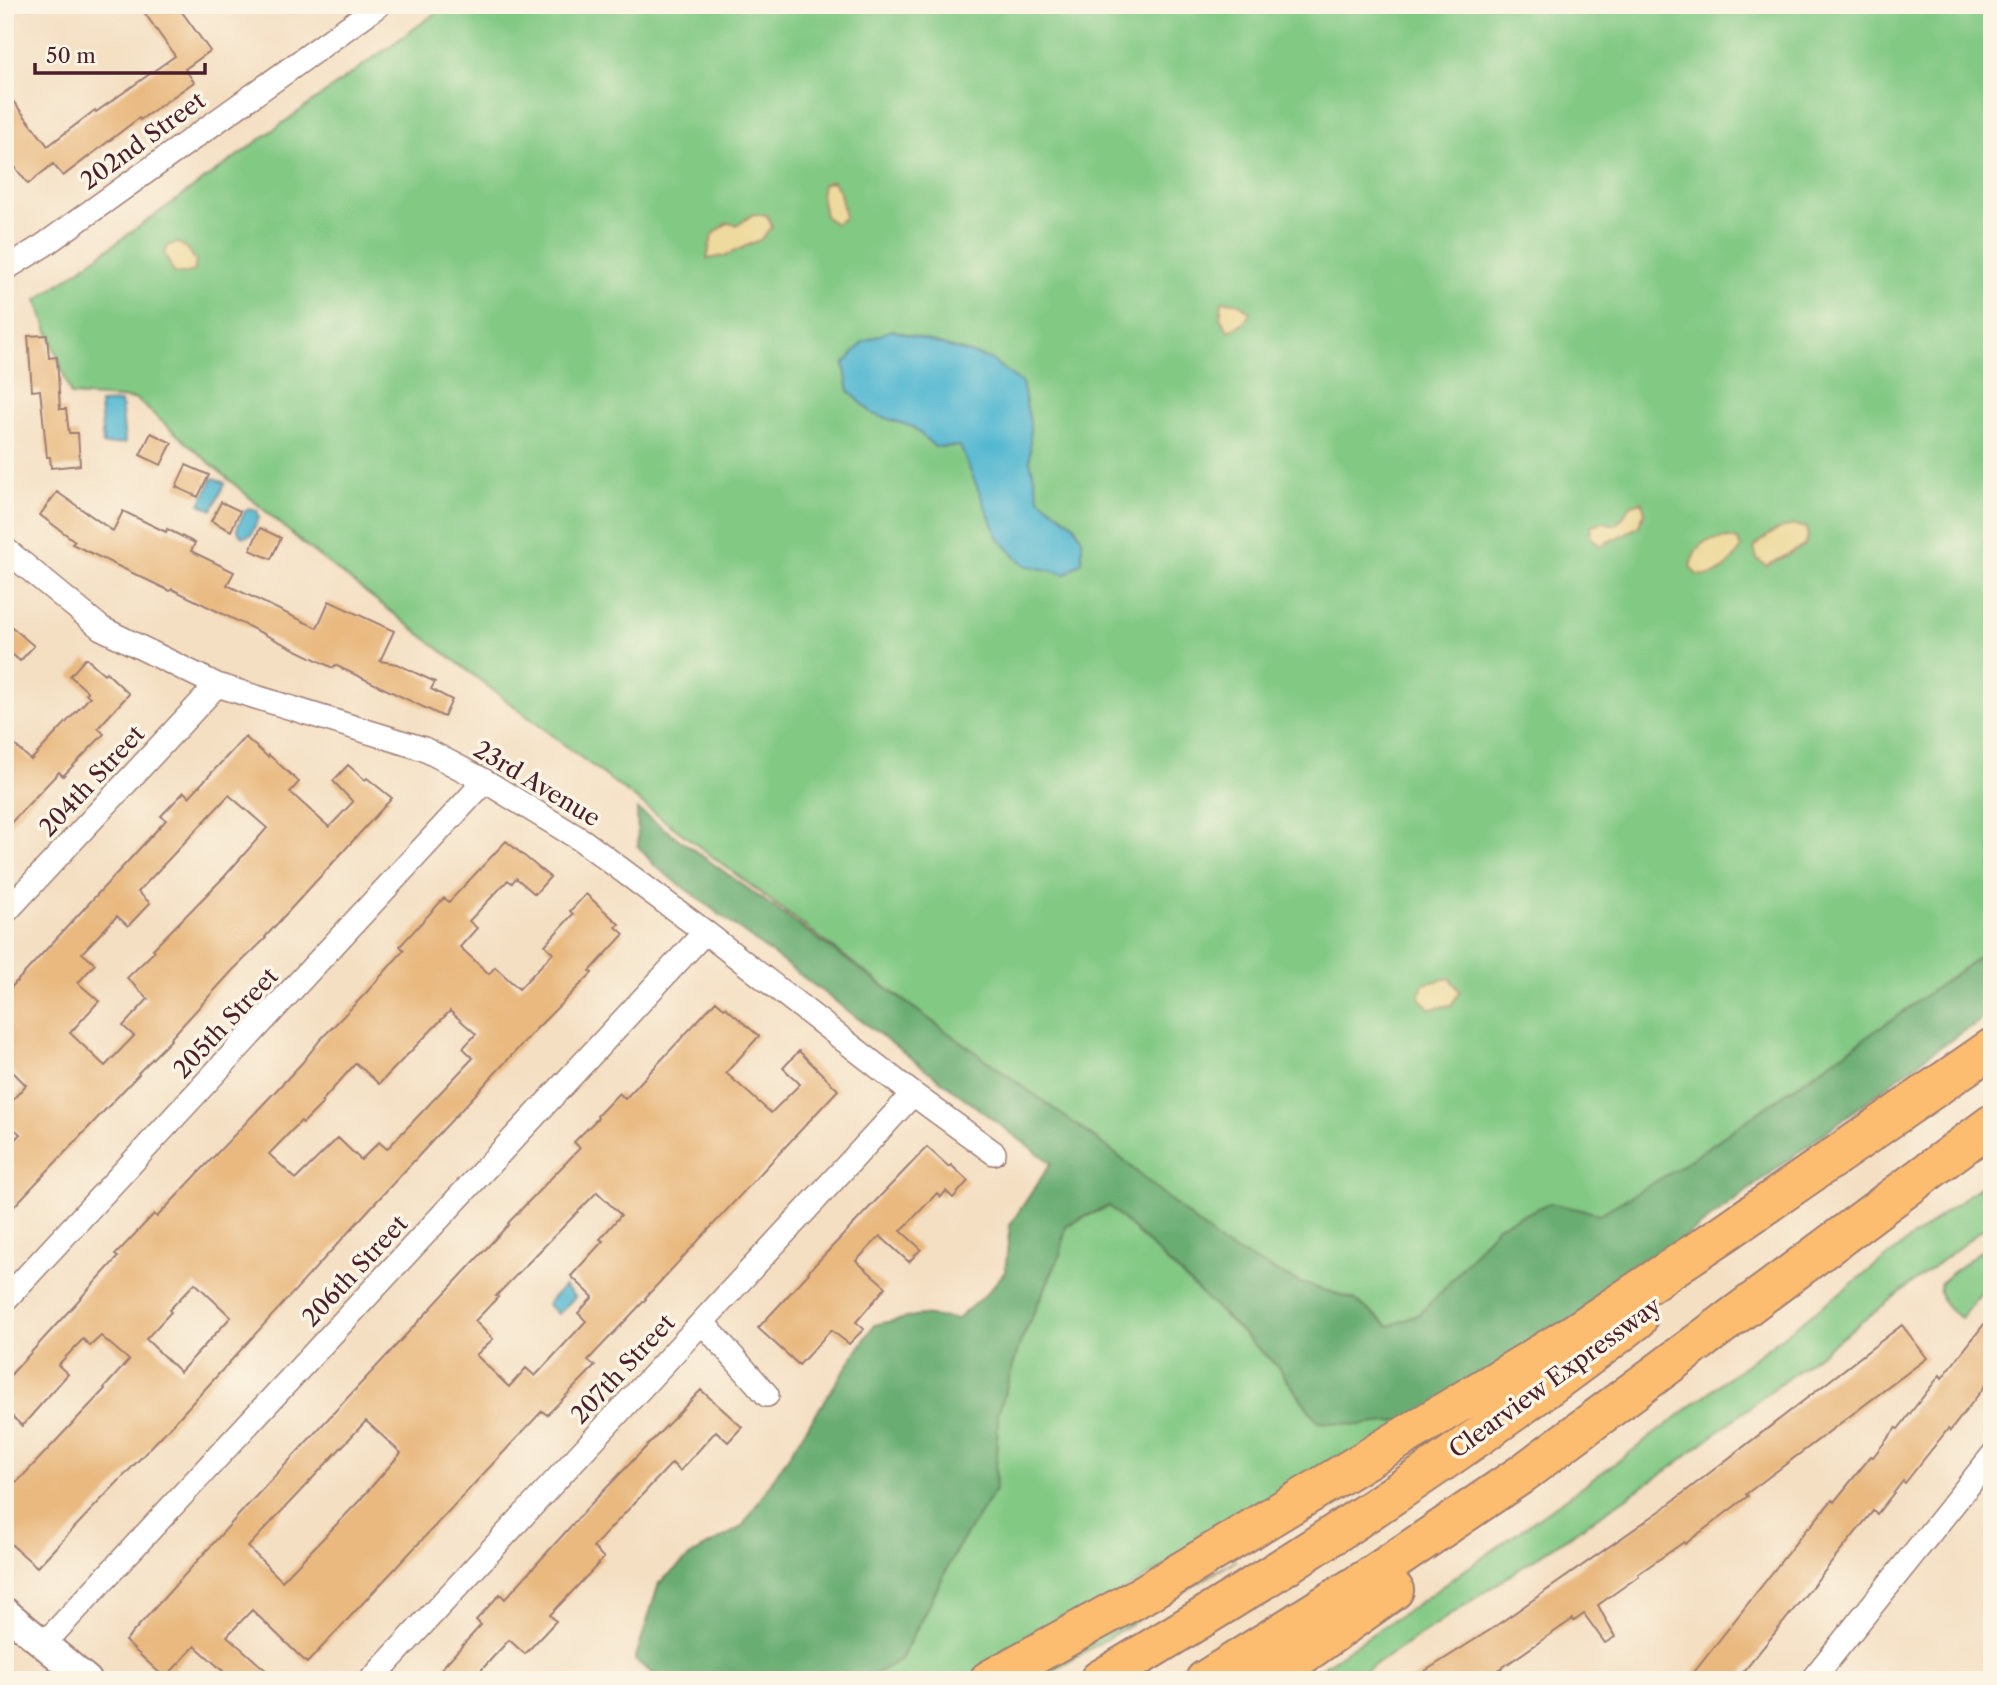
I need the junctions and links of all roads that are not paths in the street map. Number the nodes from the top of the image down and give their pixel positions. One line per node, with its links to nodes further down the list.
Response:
1 (379, 5): 2 (street, 202nd Street)
2 (5, 269)
3 (5, 549): 4 (street, 23rd Avenue)
4 (217, 685): 5 (street, 23rd Avenue); 6 (street, 204th Street)
5 (485, 781): 7 (street, 23rd Avenue); 13 (street, 205th Street)
6 (5, 913)
7 (705, 932): 9 (street, 23rd Avenue); 18 (street, 206th Street)
8 (1992, 1049): 21 (highway); 22 (highway, Clearview Expressway)
9 (912, 1094): 12 (street, 23rd Avenue); 14 (street, 207th Street)
10 (1992, 1124): 23 (highway)
11 (1992, 1136): 24 (highway)
12 (994, 1153)
13 (5, 1300)
14 (702, 1322): 15 (street); 20 (street, 207th Street)
15 (767, 1395)
16 (1992, 1456): 25 (street)
17 (5, 1612): 18 (street)
18 (43, 1645): 19 (street)
19 (87, 1680)
20 (371, 1680)
21 (989, 1680)
22 (1099, 1680)
23 (1205, 1680)
24 (1267, 1680)
25 (1812, 1680)

